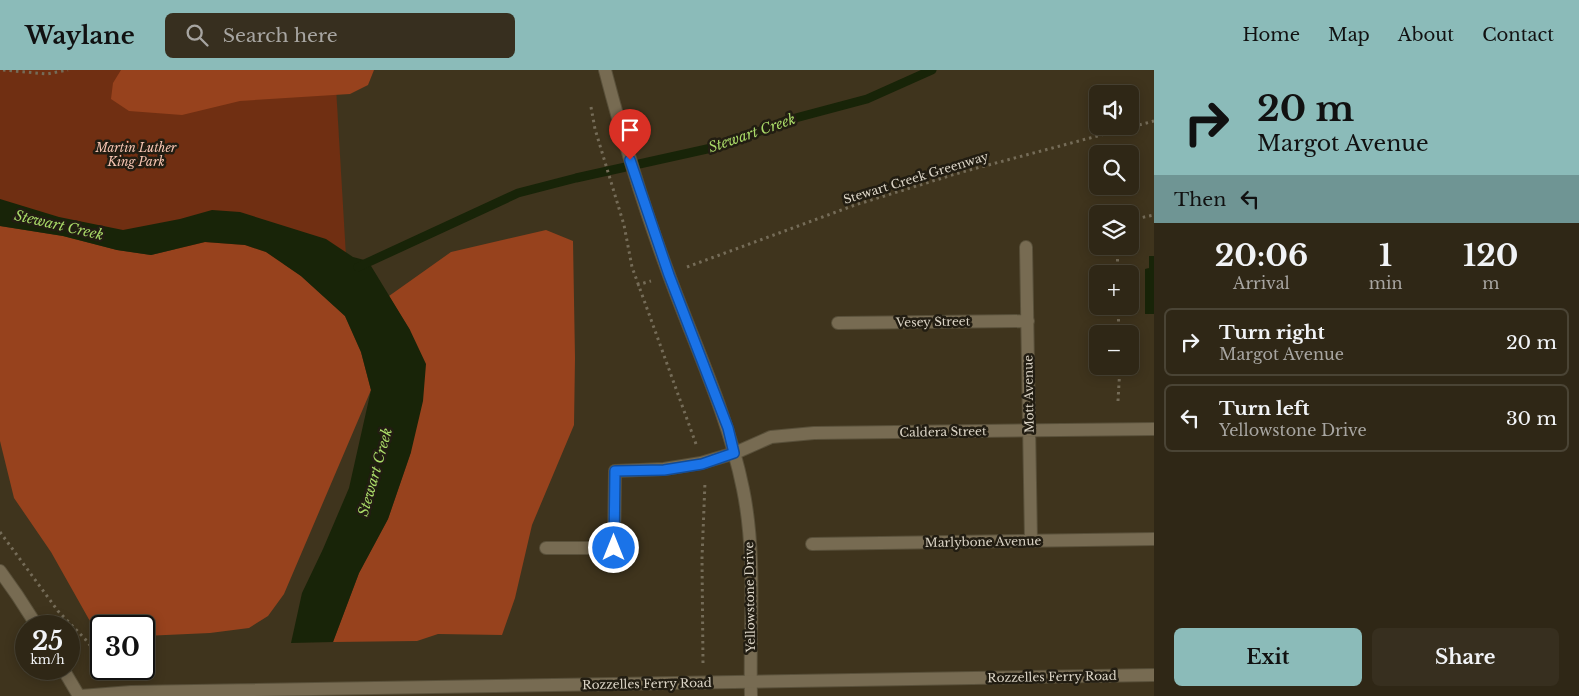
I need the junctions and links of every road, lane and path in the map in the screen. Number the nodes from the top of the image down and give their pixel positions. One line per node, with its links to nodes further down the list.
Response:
1 (3, 70): 2 (path)
2 (68, 70)
3 (605, 70): 18 (street, Yellowstone Drive)
4 (1154, 121): 9 (path, Stewart Creek Greenway)
5 (595, 129): 11 (path)
6 (1154, 215): 7 (path)
7 (1139, 218)
8 (1026, 247): 12 (street, Mott Avenue)
9 (688, 267)
10 (653, 281): 11 (path)
11 (637, 285): 19 (path)
12 (1028, 321): 13 (street, Vesey Street); 17 (street, Mott Avenue)
13 (838, 323)
14 (1119, 375): 15 (path)
15 (1118, 401)
16 (1154, 429): 17 (street, Caldera Street)
17 (1029, 430): 18 (street, Caldera Street); 22 (street, Mott Avenue)
18 (734, 453): 19 (street, Caldera Street); 31 (street, Yellowstone Drive)
19 (702, 464): 24 (street, Caldera Street); 28 (path)
20 (0, 532): 27 (path)
21 (1154, 539): 22 (street, Marlybone Avenue)
22 (1031, 541): 23 (street, Marlybone Avenue)
23 (812, 544)
24 (546, 548)
25 (0, 571): 26 (street)
26 (30, 615)
27 (90, 645)
28 (702, 648)
29 (1154, 675): 31 (street, Rozzelles Ferry Road)
30 (70, 680): 32 (street)
31 (750, 682): 32 (street, Rozzelles Ferry Road); 33 (street, Yellowstone Drive)
32 (80, 696)
33 (751, 696)

